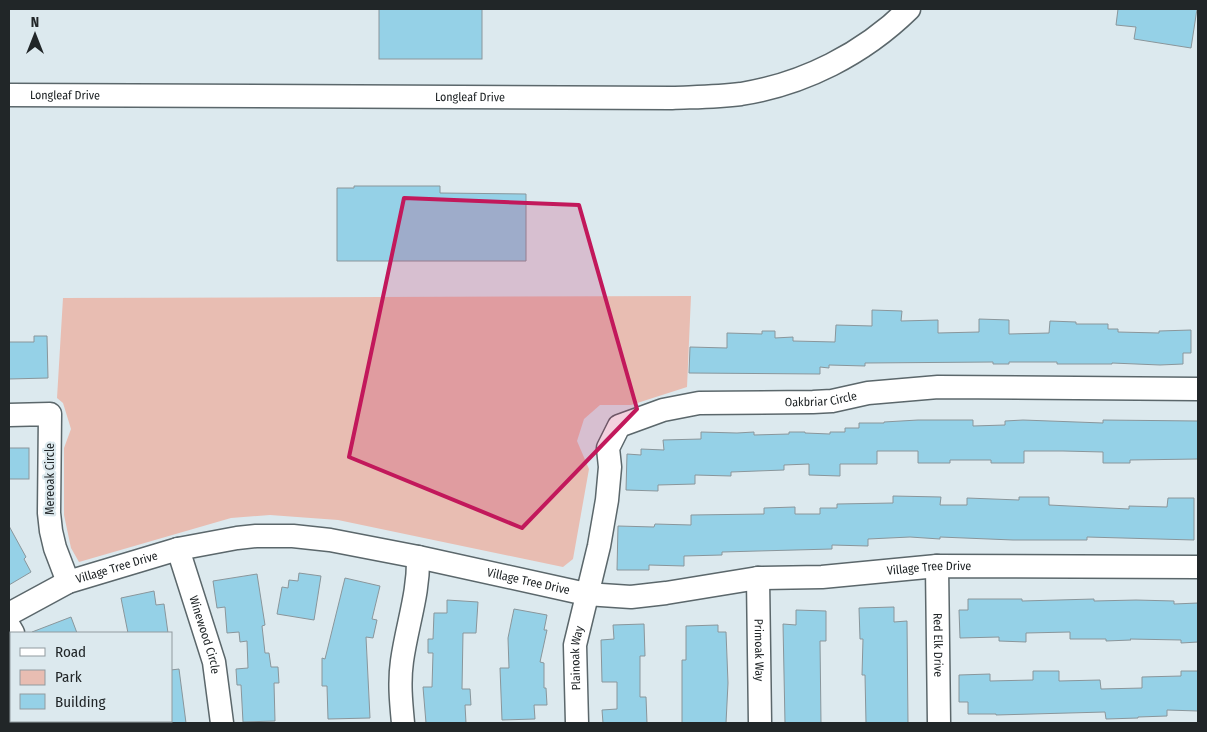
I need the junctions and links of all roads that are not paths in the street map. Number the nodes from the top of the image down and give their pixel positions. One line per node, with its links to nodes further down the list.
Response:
1 (909, 9): 2 (street, Longleaf Drive)
2 (9, 95)
3 (1198, 389): 11 (street, Oakbriar Circle)
4 (9, 415): 10 (street, Mereoak Circle)
5 (178, 549): 6 (street, Village Tree Drive); 10 (street, Village Tree Drive); 13 (street, Winewood Circle)
6 (418, 557): 11 (street, Village Tree Drive); 14 (street)
7 (937, 566): 8 (street, Village Tree Drive); 9 (street, Village Tree Drive); 17 (street, Red Elk Drive)
8 (1198, 567)
9 (758, 578): 11 (street, Village Tree Drive); 16 (street, Primoak Way)
10 (68, 582): 12 (street, Village Tree Drive)
11 (586, 594): 15 (street, Plainoak Way)
12 (9, 614)
13 (222, 723)
14 (403, 723)
15 (577, 723)
16 (760, 723)
17 (939, 723)

